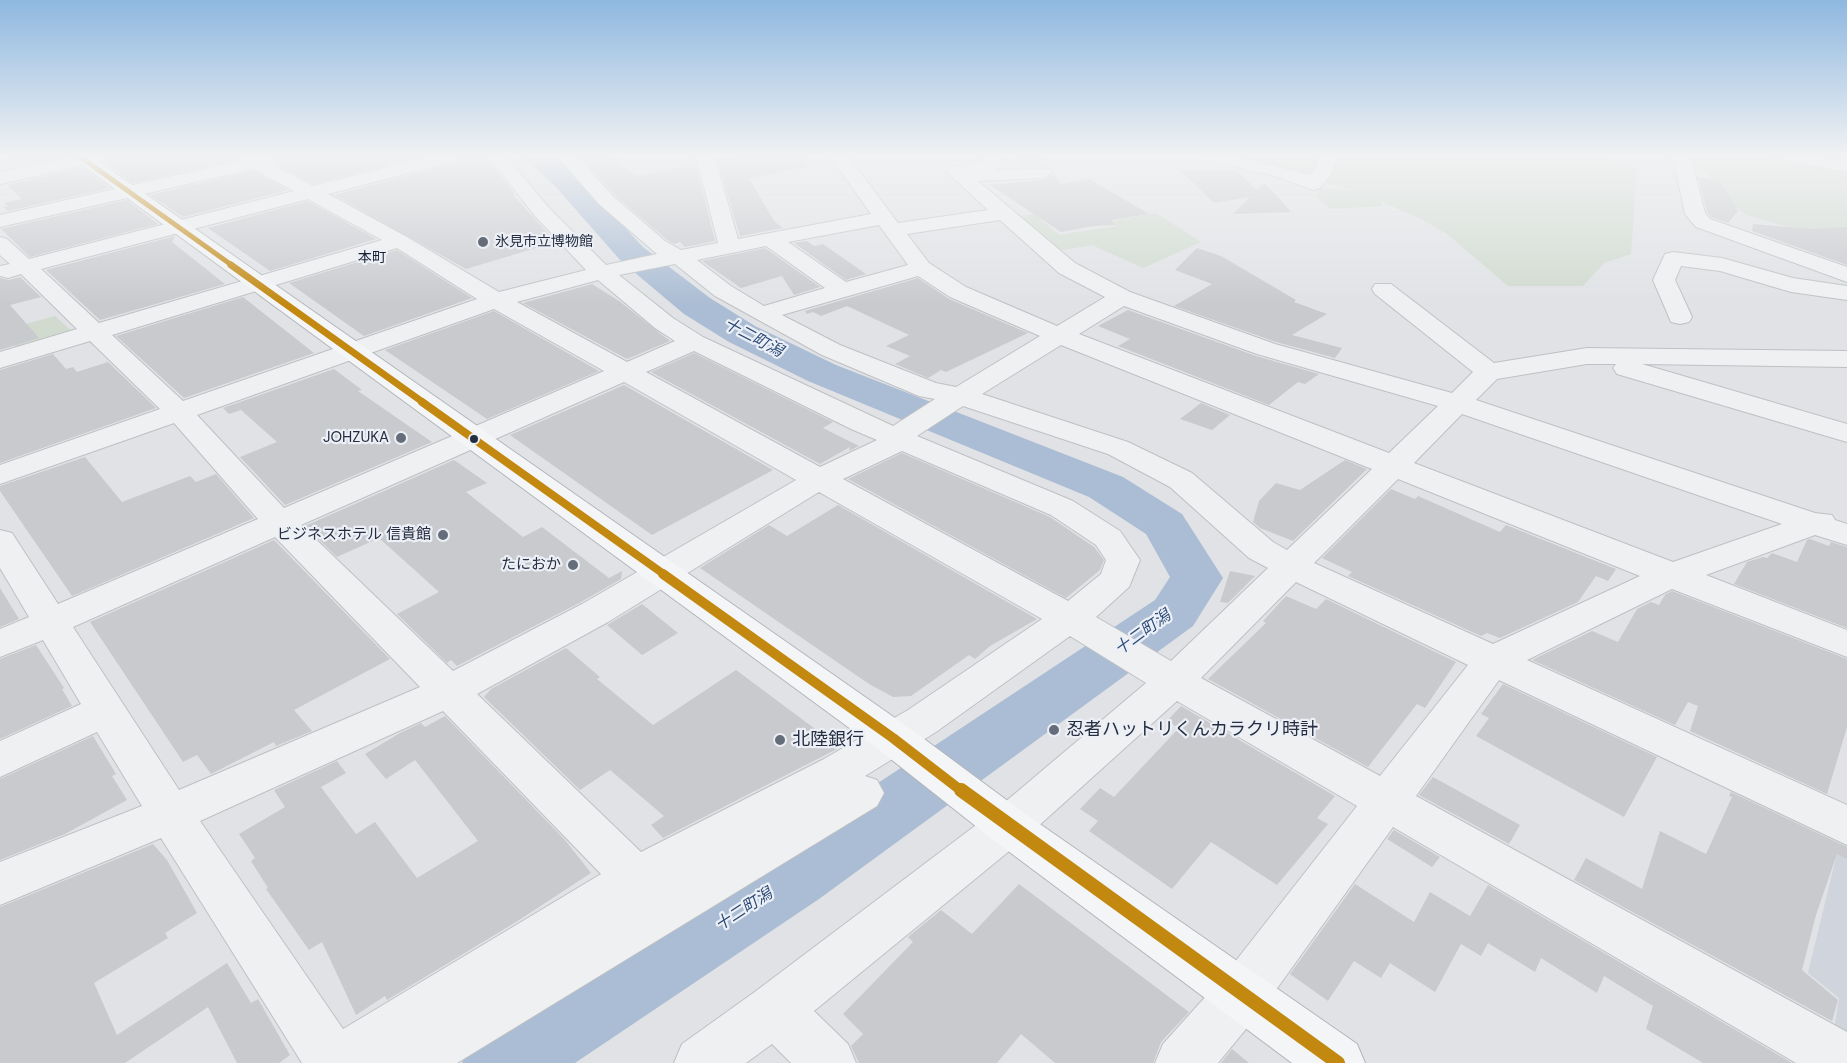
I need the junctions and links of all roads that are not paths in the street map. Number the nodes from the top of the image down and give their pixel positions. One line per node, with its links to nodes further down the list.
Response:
1 (65, 206): 12 (street)
2 (147, 206): 14 (highway)
3 (262, 206): 14 (street)
4 (334, 206): 16 (street)
5 (537, 206): 22 (street)
6 (614, 206): 19 (street)
7 (718, 206): 18 (street)
8 (875, 206): 13 (street)
9 (992, 206): 11 (street)
10 (1693, 206): 23 (street)
11 (1002, 214): 13 (street); 28 (street)
12 (0, 221)
13 (888, 224): 15 (street); 20 (street)
14 (178, 228): 21 (street); 24 (highway)
15 (769, 239): 18 (street); 26 (street)
16 (400, 241): 24 (street); 29 (street)
17 (0, 243): 21 (street)
18 (729, 246): 19 (street)
19 (673, 257): 22 (street); 30 (street)
20 (921, 268): 26 (street); 33 (street)
21 (13, 270): 32 (street)
22 (608, 271): 29 (street); 34 (street)
23 (1847, 275)
24 (256, 284): 32 (street); 35 (highway)
25 (1383, 289): 40 (street)
26 (843, 290): 30 (street)
27 (1847, 293): 31 (street)
28 (1122, 297): 33 (street); 42 (street)
29 (496, 300): 35 (street); 39 (street)
30 (761, 314): 41 (street)
31 (1680, 316)
32 (94, 332): 38 (street); 43 (street)
33 (1059, 334): 41 (street); 47 (street)
34 (694, 342): 39 (street); 45 (street)
35 (351, 351): 43 (street); 46 (highway)
36 (1587, 356): 37 (street); 40 (street); 44 (street)
37 (1847, 359)
38 (0, 360)
39 (629, 372): 46 (street); 49 (street)
40 (1489, 372): 42 (street)
41 (955, 399): 45 (street); 54 (street)
42 (1458, 403): 47 (street); 50 (street)
43 (179, 412): 48 (street); 51 (street)
44 (1847, 433)
45 (903, 435): 49 (street); 58 (street)
46 (474, 439): 51 (street); 55 (highway)
47 (1395, 466): 54 (street); 56 (street)
48 (0, 475)
49 (819, 479): 55 (street); 58 (street)
50 (1831, 520): 52 (street); 56 (street)
51 (280, 523): 57 (street); 63 (street)
52 (1847, 535)
53 (0, 540): 57 (street)
54 (1293, 567): 61 (street); 62 (street)
55 (660, 572): 63 (street); 65 (highway)
56 (1669, 576): 60 (street); 61 (street)
57 (51, 622): 59 (street); 64 (street)
58 (1082, 627): 62 (street); 65 (street)
59 (0, 644)
60 (1847, 644)
61 (1493, 660): 68 (street); 71 (street)
62 (1174, 681): 68 (street); 70 (street)
63 (447, 692): 69 (street); 72 (street)
64 (105, 710): 66 (street); 69 (street)
65 (904, 747): 70 (highway); 72 (street)
66 (0, 760)
67 (862, 794): 76 (street)
68 (1387, 800): 74 (street); 77 (street)
69 (170, 814): 73 (street); 78 (street)
70 (1008, 826): 74 (highway); 75 (street)
71 (1847, 826)
72 (636, 878): 78 (street)
73 (0, 884)
74 (1242, 994): 81 (street); 82 (highway)
75 (775, 1009): 79 (street); 80 (street)
76 (411, 1060)
77 (1847, 1062)
78 (336, 1063)
79 (701, 1063)
80 (829, 1063)
81 (1182, 1063)
82 (1338, 1063)

